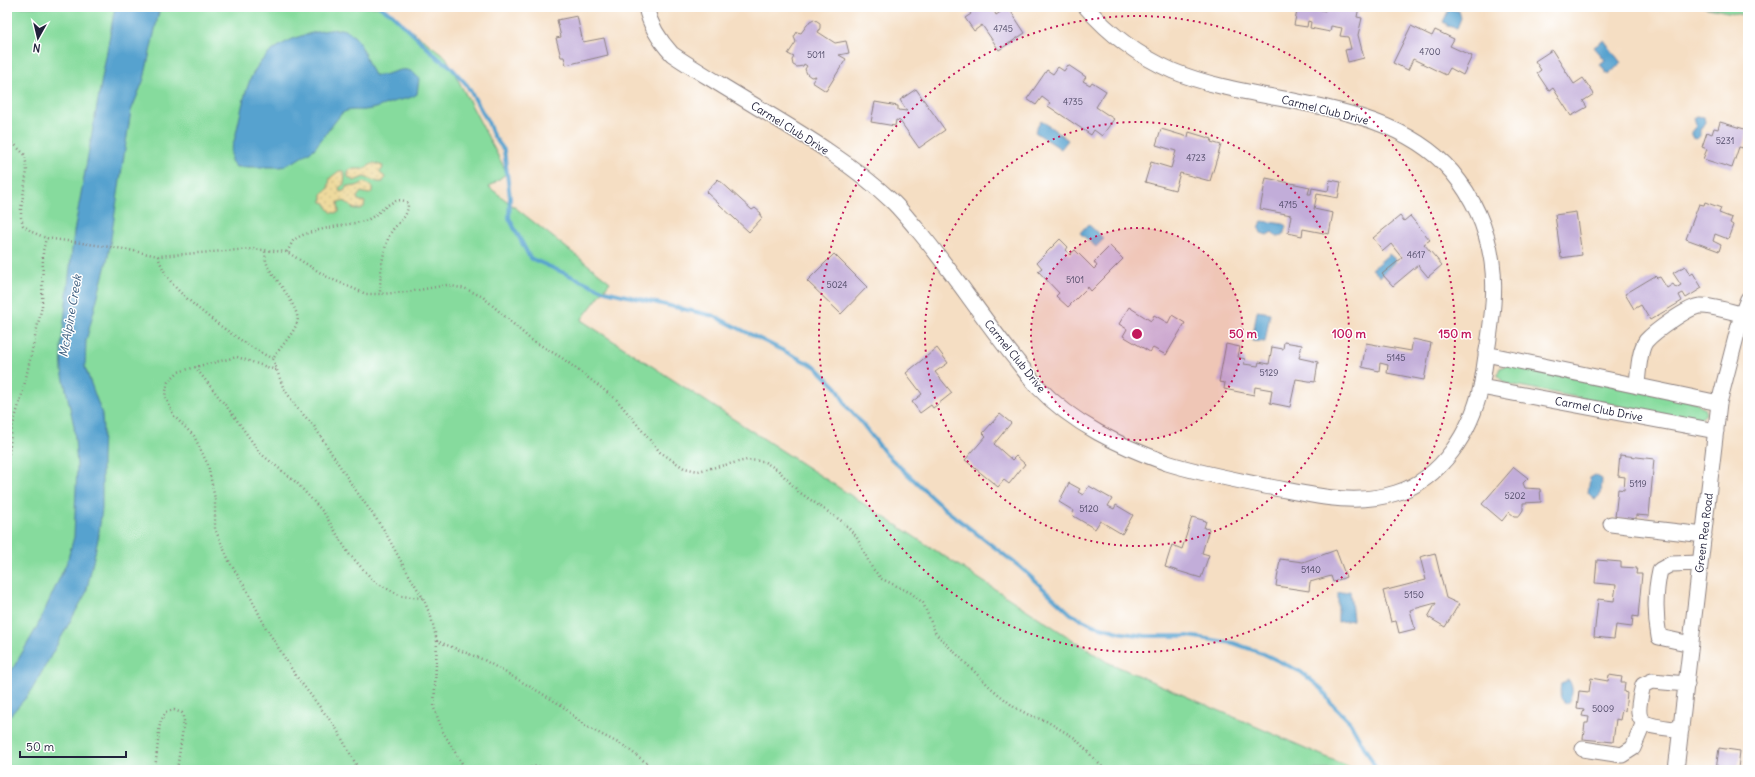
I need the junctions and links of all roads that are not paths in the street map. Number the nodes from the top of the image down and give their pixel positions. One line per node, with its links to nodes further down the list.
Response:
1 (646, 7): 6 (street, Carmel Club Drive)
2 (1086, 7): 5 (street, Carmel Club Drive)
3 (1748, 299): 4 (street, Green Rea Road)
4 (1742, 314): 7 (street); 8 (street, Green Rea Road)
5 (1486, 354): 6 (street, Carmel Club Drive); 7 (street)
6 (1481, 386): 9 (street, Carmel Club Drive)
7 (1637, 386): 8 (street)
8 (1719, 403): 9 (street, Green Rea Road)
9 (1716, 432): 11 (street, Green Rea Road)
10 (1611, 524): 11 (street)
11 (1704, 535): 12 (street, Green Rea Road)
12 (1700, 563): 13 (street, Green Rea Road); 13 (street)
13 (1691, 644): 14 (street, Green Rea Road)
14 (1687, 684): 15 (street); 16 (street, Green Rea Road)
15 (1644, 722): 16 (street); 17 (street)
16 (1681, 730): 18 (street, Green Rea Road)
17 (1583, 749)
18 (1676, 770)

